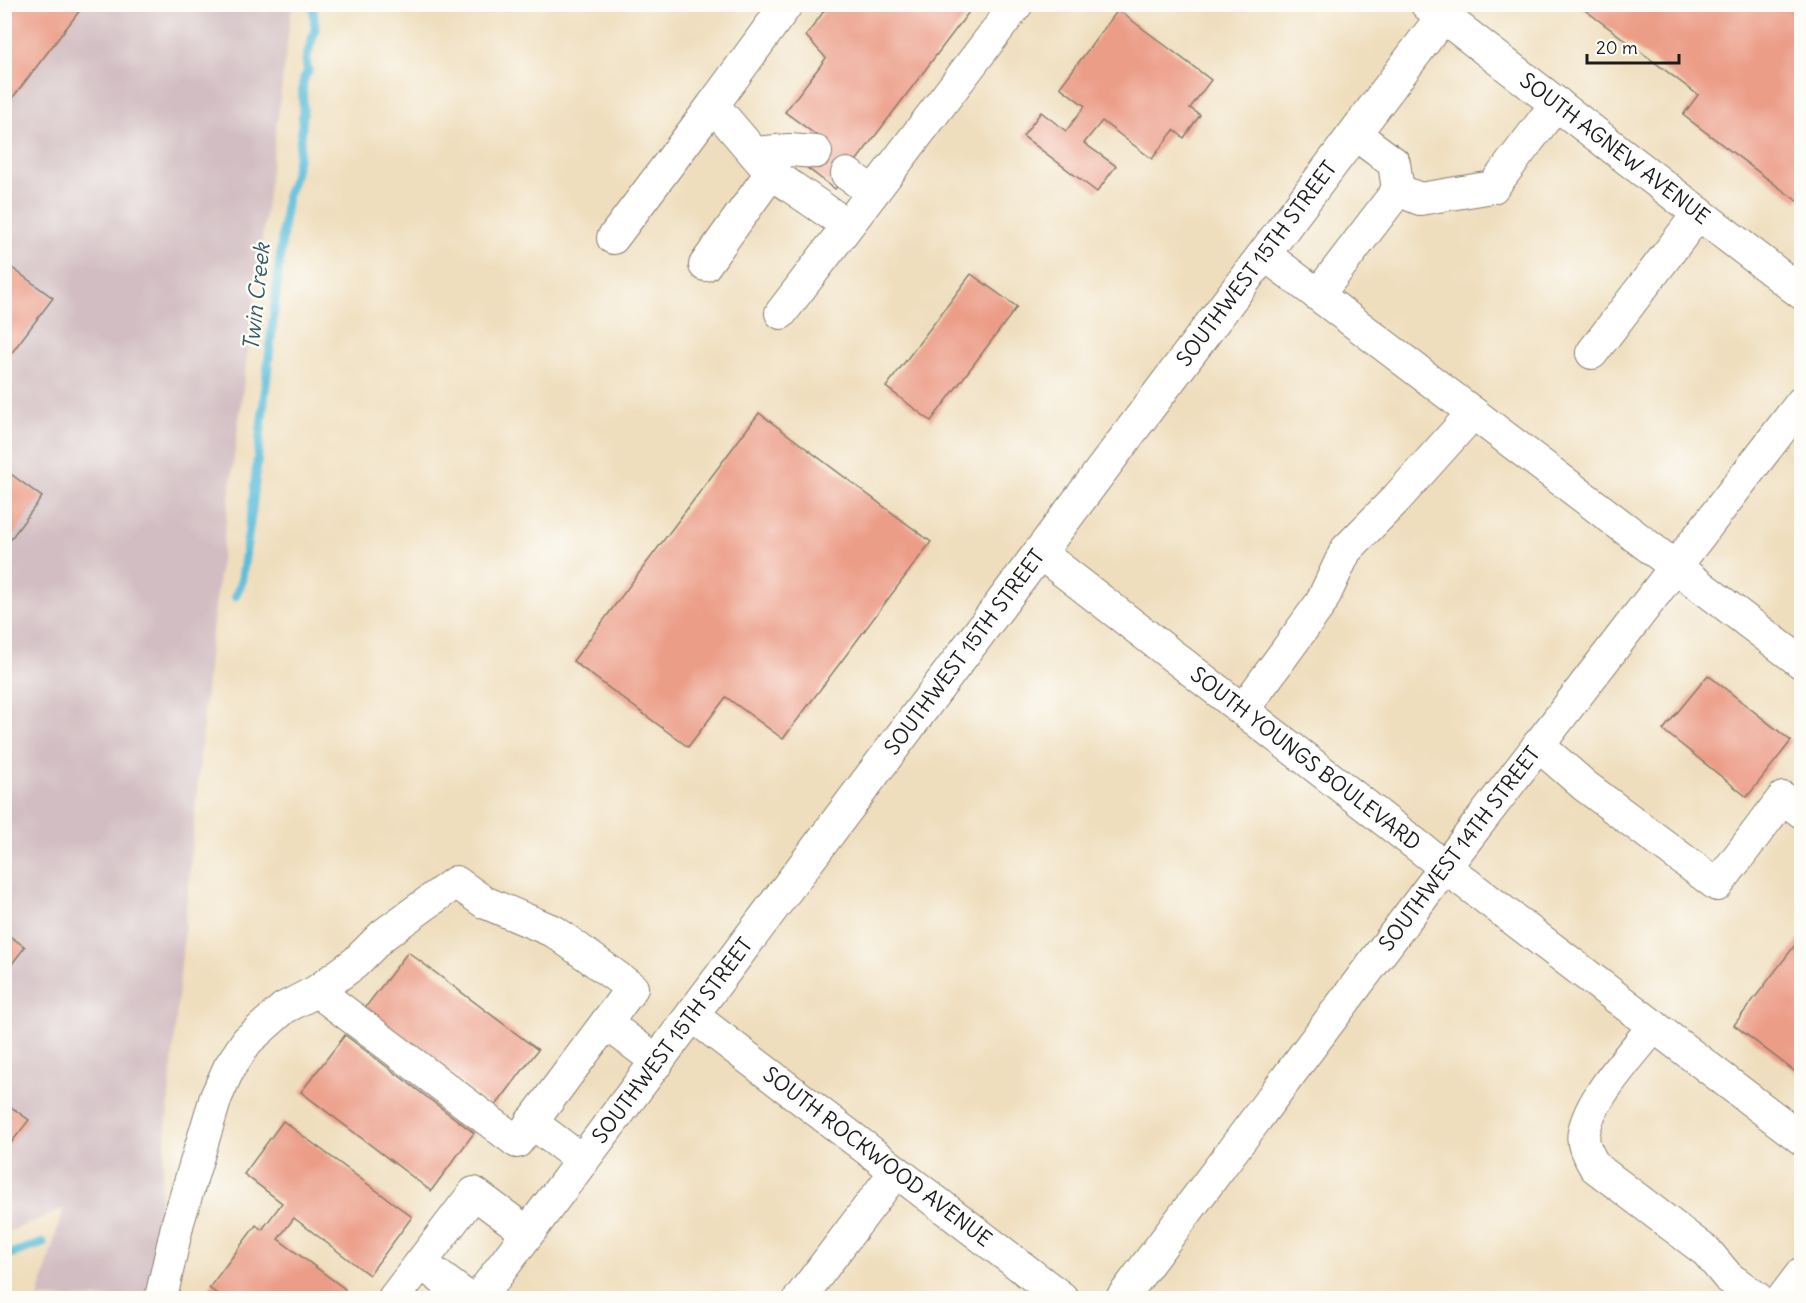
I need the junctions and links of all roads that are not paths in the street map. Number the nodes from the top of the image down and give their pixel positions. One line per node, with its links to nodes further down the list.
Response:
1 (787, 4): 5 (street)
2 (1017, 4): 11 (street)
3 (1441, 8): 4 (main road, SOUTH AGNEW AVENUE); 6 (main road, SOUTHWEST 15TH STREET)
4 (1557, 103): 10 (street); 12 (main road, SOUTH AGNEW AVENUE)
5 (713, 105): 8 (street); 14 (street)
6 (1355, 134): 10 (street); 15 (main road, SOUTHWEST 15TH STREET)
7 (816, 152): 8 (street)
8 (763, 163): 13 (street); 16 (street)
9 (846, 174): 11 (street)
10 (1398, 190): 18 (street)
11 (873, 192): 13 (street)
12 (1699, 213): 17 (main road, SOUTH AGNEW AVENUE); 20 (street)
13 (847, 225): 19 (street)
14 (613, 238)
15 (1264, 254): 18 (street); 23 (main road, SOUTHWEST 15TH STREET)
16 (705, 265)
17 (1802, 293)
18 (1318, 295): 22 (street)
19 (781, 313)
20 (1592, 353)
21 (1802, 402): 24 (street, SOUTHWEST 14TH STREET)
22 (1473, 412): 24 (street); 26 (street)
23 (1040, 553): 26 (street, SOUTH YOUNGS BOULEVARD); 31 (main road, SOUTHWEST 15TH STREET)
24 (1676, 566): 25 (street); 27 (street, SOUTHWEST 14TH STREET)
25 (1802, 663)
26 (1243, 710): 29 (street, SOUTH YOUNGS BOULEVARD)
27 (1538, 745): 28 (street); 29 (street, SOUTHWEST 14TH STREET)
28 (1802, 812)
29 (1445, 867): 33 (street, SOUTH YOUNGS BOULEVARD); 48 (street, SOUTHWEST 14TH STREET)
30 (317, 991): 32 (street); 35 (street); 42 (street)
31 (693, 1016): 34 (main road, SOUTHWEST 15TH STREET); 38 (street, SOUTH ROCKWOOD AVENUE)
32 (606, 1023): 34 (street); 35 (street)
33 (1654, 1026): 36 (street, SOUTH YOUNGS BOULEVARD); 49 (street)
34 (658, 1062): 37 (main road, SOUTHWEST 15TH STREET)
35 (531, 1122): 37 (street)
36 (1802, 1139)
37 (583, 1161): 39 (main road, SOUTHWEST 15TH STREET)
38 (896, 1171): 46 (street); 47 (street, SOUTH ROCKWOOD AVENUE)
39 (528, 1233): 40 (street); 45 (main road, SOUTHWEST 15TH STREET)
40 (421, 1263): 43 (street); 44 (street)
41 (1802, 1273): 50 (street)
42 (161, 1299)
43 (394, 1299)
44 (468, 1299)
45 (479, 1299)
46 (800, 1299)
47 (1062, 1299)
48 (1122, 1299)
49 (1757, 1299)
50 (1783, 1299)

